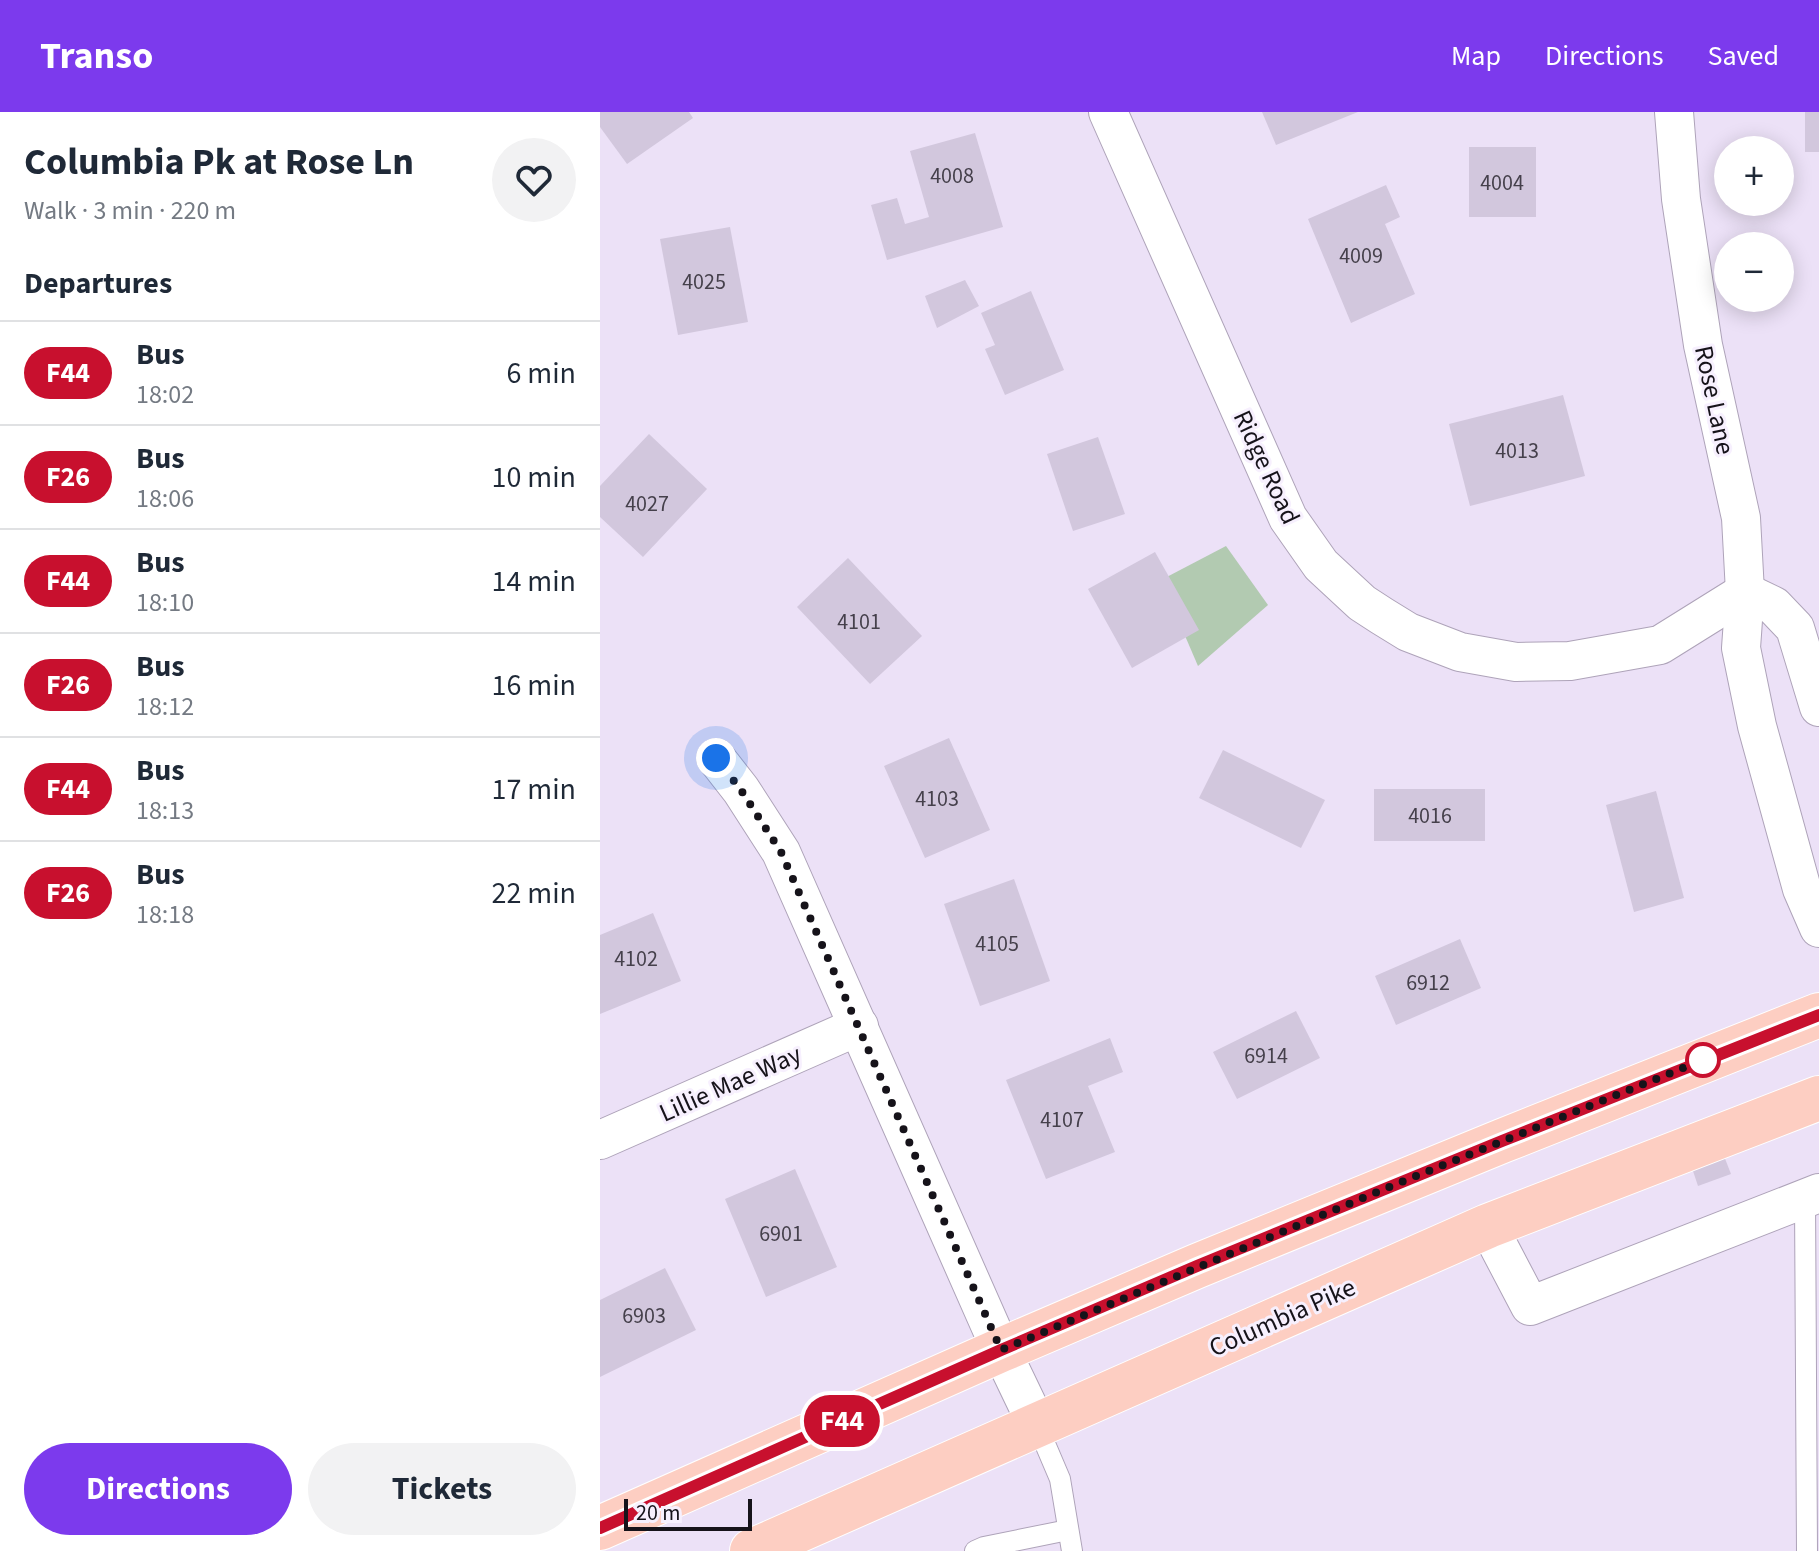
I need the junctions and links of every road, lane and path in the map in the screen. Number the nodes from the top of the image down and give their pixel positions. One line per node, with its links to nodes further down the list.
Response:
1 (1108, 112): 3 (street, Ridge Road)
2 (1674, 112): 3 (street, Rose Lane)
3 (1745, 592): 4 (street); 6 (street, Rose Lane)
4 (1819, 707)
5 (716, 758): 8 (street)
6 (1819, 928)
7 (1819, 1015): 13 (main road)
8 (859, 1026): 10 (street, Lillie Mae Way); 13 (street)
9 (1819, 1098): 12 (main road, Columbia Pike)
10 (600, 1140)
11 (1812, 1195): 12 (street); 19 (lane)
12 (1488, 1226): 14 (main road, Columbia Pike)
13 (1001, 1350): 14 (street); 15 (main road)
14 (1037, 1425): 16 (lane); 17 (main road, Columbia Pike)
15 (600, 1528)
16 (1070, 1541): 18 (lane)
17 (752, 1551)
18 (975, 1551)
19 (1807, 1551)

